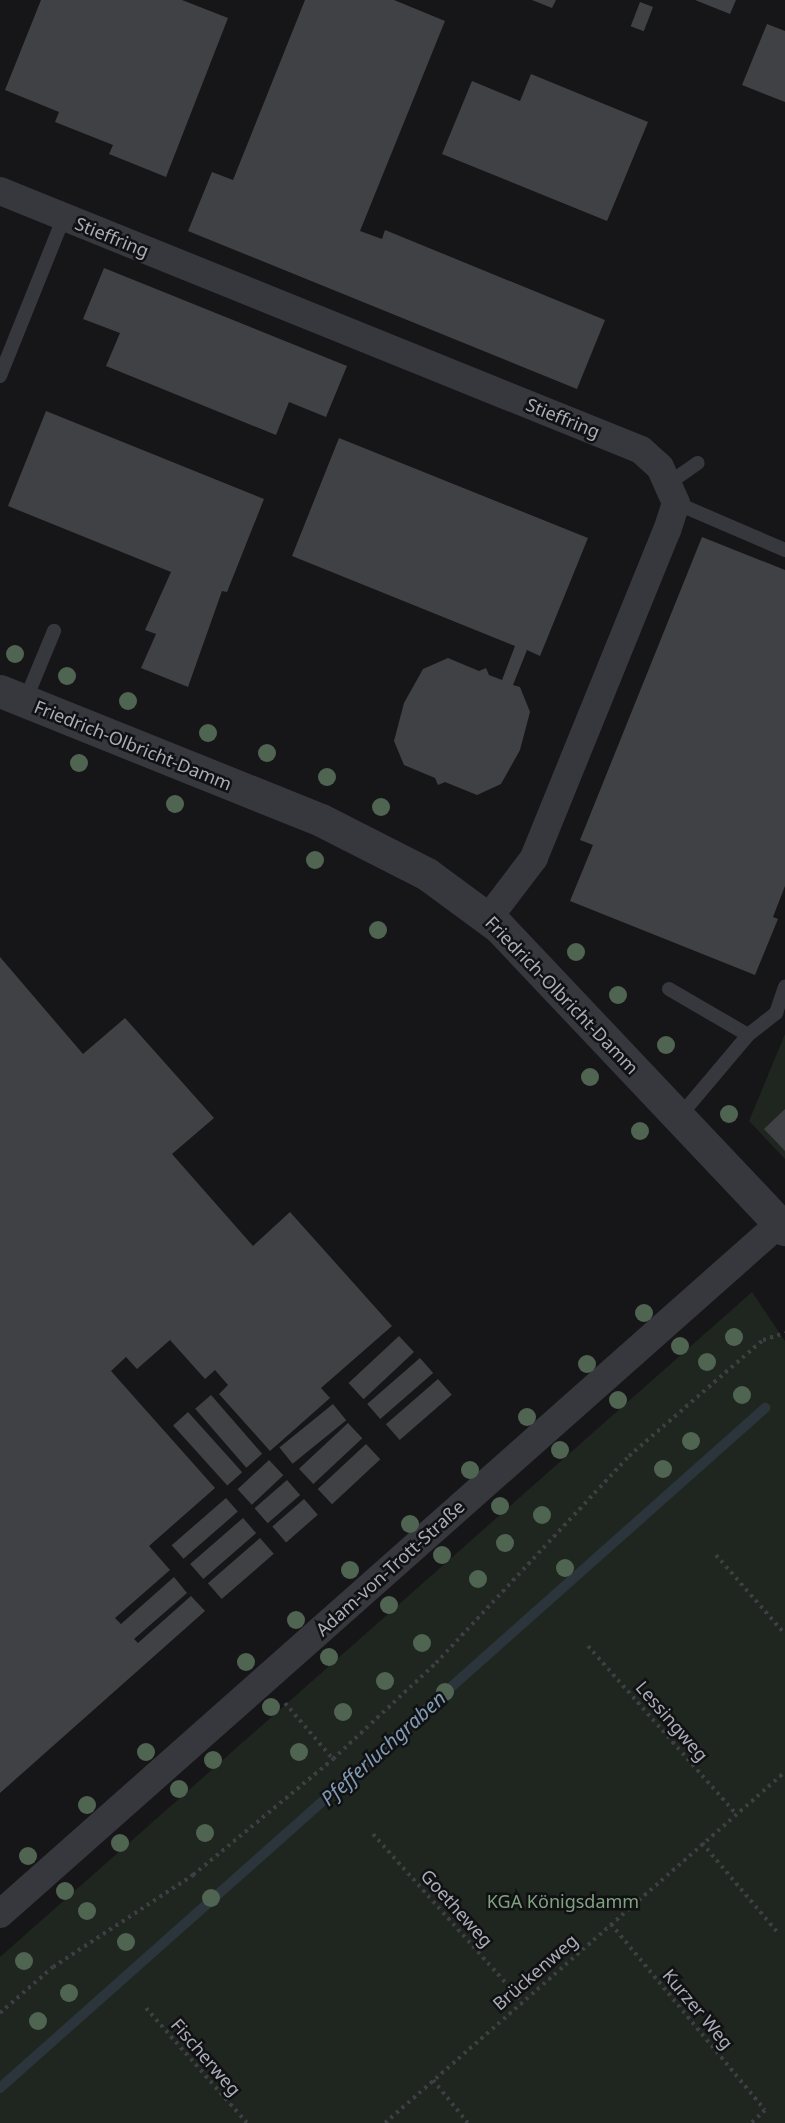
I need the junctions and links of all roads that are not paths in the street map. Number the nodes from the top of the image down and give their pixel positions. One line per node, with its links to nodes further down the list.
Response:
1 (0, 191): 2 (street, Stieffring)
2 (64, 218): 3 (lane); 5 (street, Stieffring)
3 (0, 376)
4 (698, 463): 5 (lane)
5 (673, 493): 6 (lane); 9 (street)
6 (785, 550)
7 (54, 631): 8 (lane)
8 (13, 696): 9 (street, Friedrich-Olbricht-Damm)
9 (489, 917): 13 (street, Friedrich-Olbricht-Damm)
10 (785, 987): 12 (lane)
11 (669, 989): 12 (lane)
12 (748, 1035): 13 (lane)
13 (679, 1117): 14 (street, Friedrich-Olbricht-Damm)
14 (783, 1226): 15 (street, Adam-von-Trott-Straße)
15 (0, 1914)

